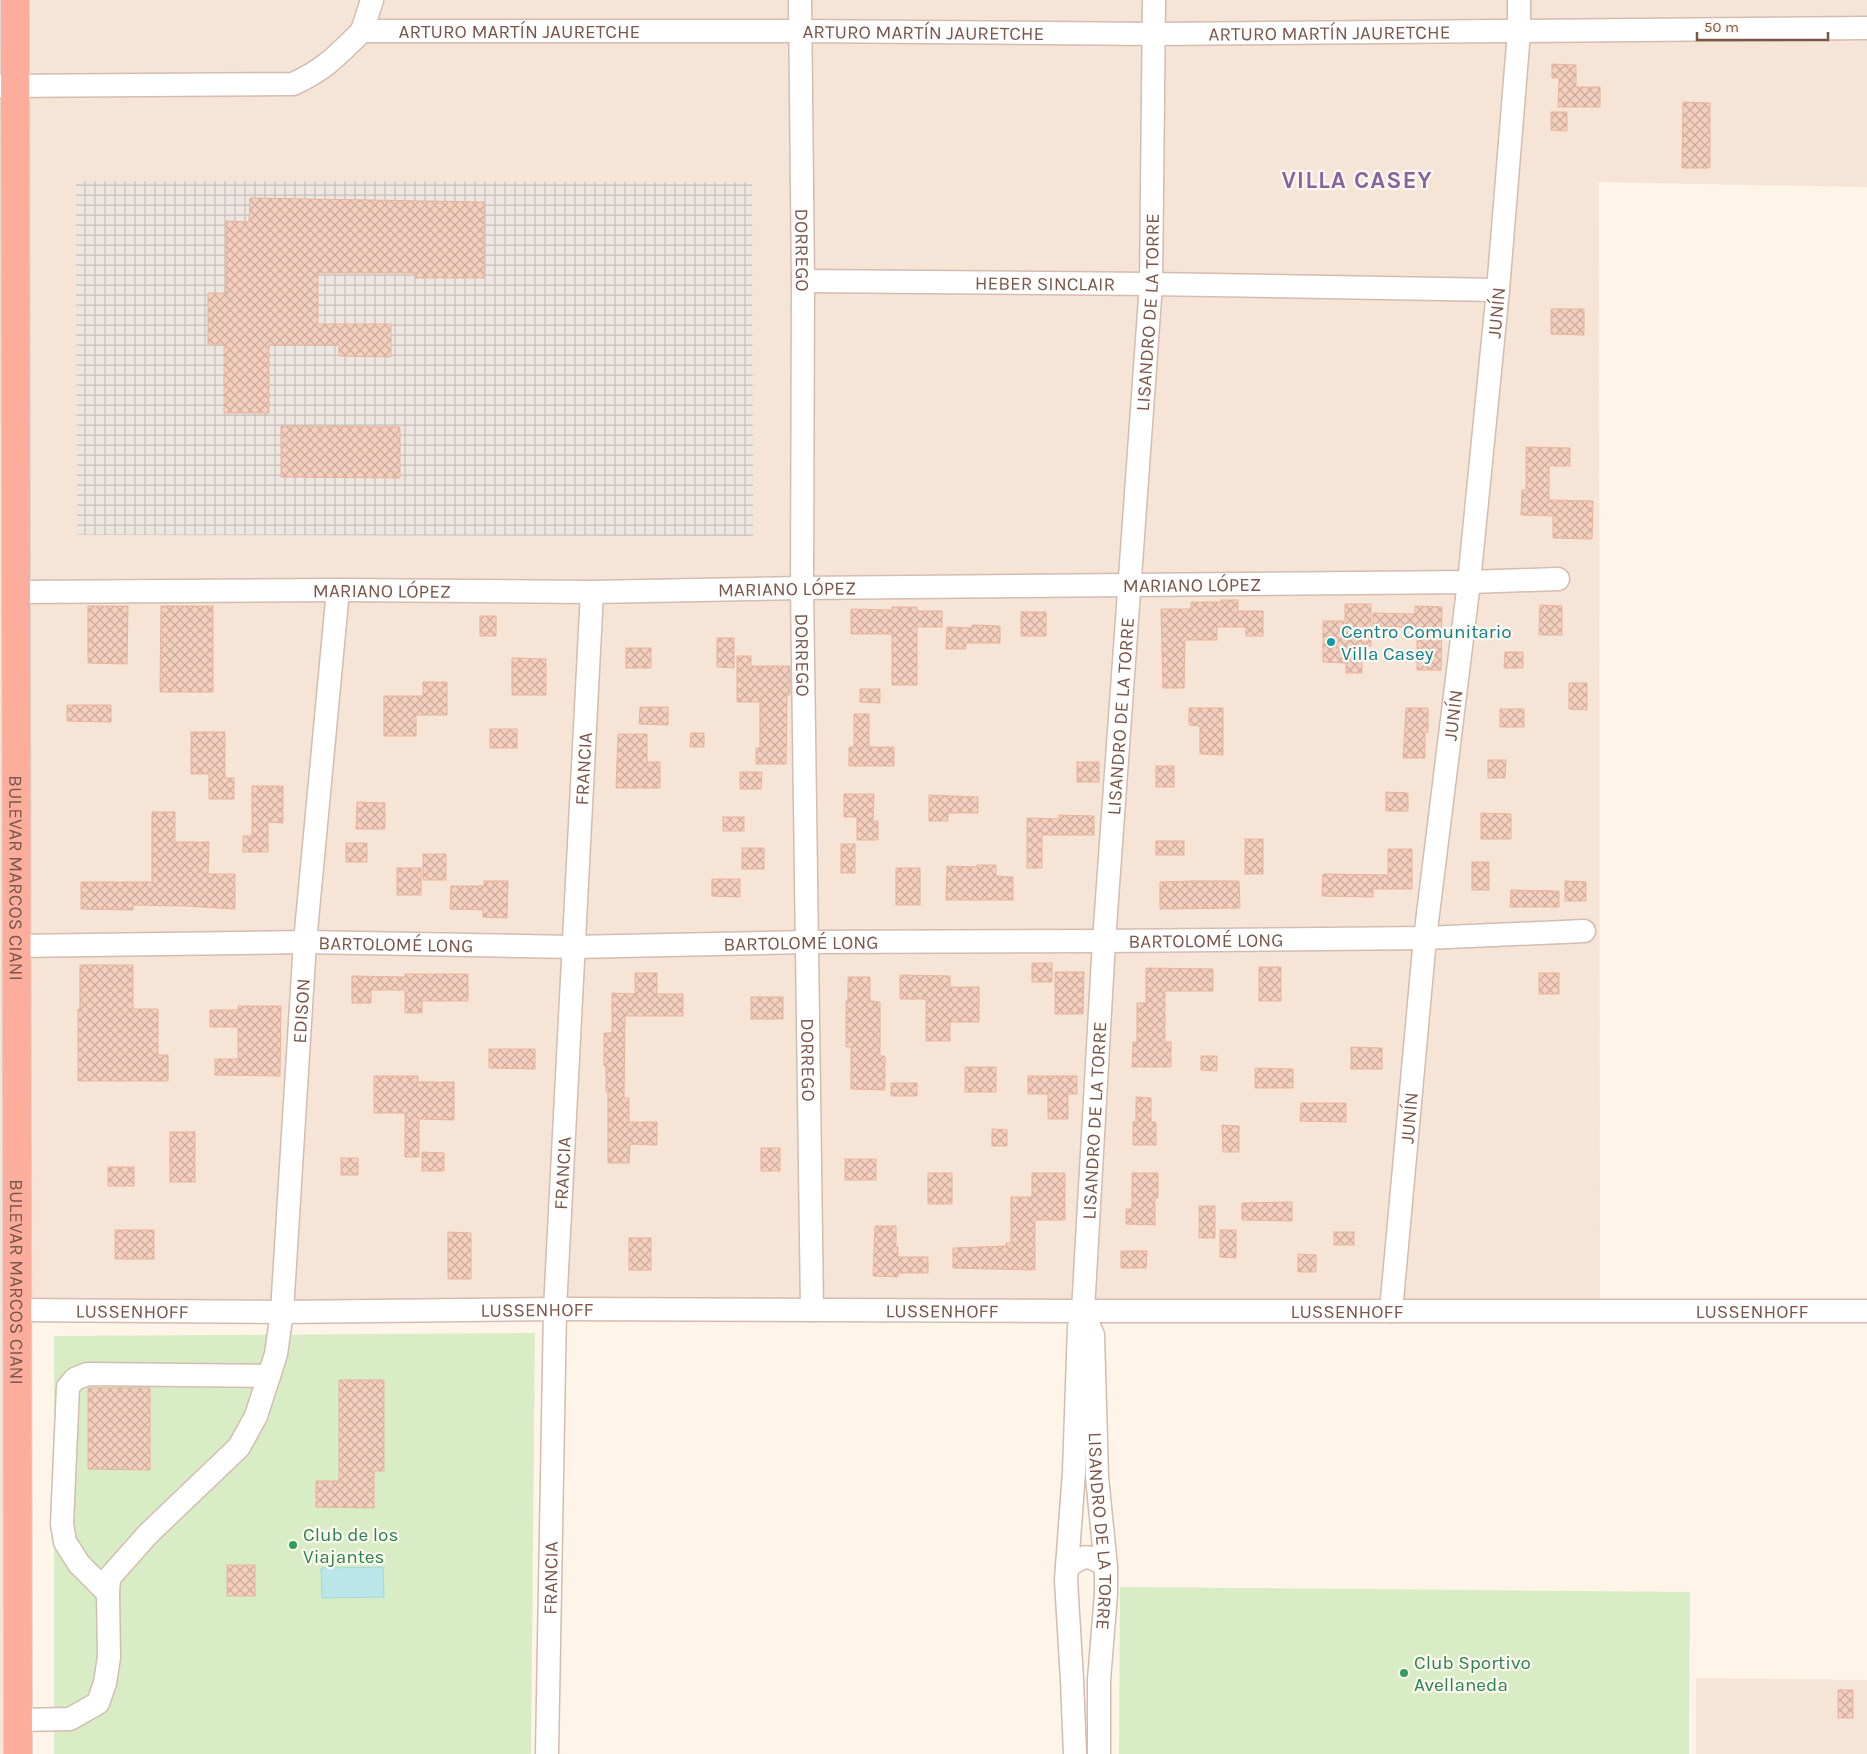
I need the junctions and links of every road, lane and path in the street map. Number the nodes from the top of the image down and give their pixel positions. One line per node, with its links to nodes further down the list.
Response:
1 (15, 0): 11 (highway, BULEVAR MARCOS CIANI)
2 (372, 0): 8 (street)
3 (800, 0): 7 (street, DORREGO)
4 (1154, 0): 10 (street, LISANDRO DE LA TORRE)
5 (1518, 0): 9 (street, JUNÍN)
6 (1867, 28): 9 (street, ARTURO MARTÍN JAURETCHE)
7 (801, 30): 8 (street, ARTURO MARTÍN JAURETCHE); 10 (street, ARTURO MARTÍN JAURETCHE); 12 (street, DORREGO)
8 (362, 31): 11 (street)
9 (1519, 32): 10 (street, ARTURO MARTÍN JAURETCHE); 14 (street, JUNÍN)
10 (1154, 34): 13 (street, LISANDRO DE LA TORRE)
11 (8, 86): 20 (highway, BULEVAR MARCOS CIANI)
12 (803, 281): 13 (street, HEBER SINCLAIR); 18 (street, DORREGO)
13 (1151, 284): 14 (street, HEBER SINCLAIR); 17 (street, LISANDRO DE LA TORRE)
14 (1498, 290): 16 (street, JUNÍN)
15 (1558, 579): 16 (street, MARIANO LÓPEZ)
16 (1469, 582): 17 (street, MARIANO LÓPEZ); 24 (street, JUNÍN)
17 (1130, 585): 18 (street, MARIANO LÓPEZ); 25 (street, LISANDRO DE LA TORRE)
18 (802, 588): 21 (street, MARIANO LÓPEZ); 27 (street, DORREGO)
19 (338, 590): 20 (street, MARIANO LÓPEZ); 21 (street, MARIANO LÓPEZ); 26 (street, EDISON)
20 (16, 592): 22 (highway, BULEVAR MARCOS CIANI)
21 (592, 592): 29 (street, FRANCIA)
22 (8, 748): 28 (highway, BULEVAR MARCOS CIANI)
23 (1584, 931): 24 (street, BARTOLOMÉ LONG)
24 (1425, 938): 25 (street, BARTOLOMÉ LONG); 35 (street, JUNÍN)
25 (1104, 941): 27 (street, BARTOLOMÉ LONG); 34 (street, LISANDRO DE LA TORRE)
26 (305, 942): 28 (street, BARTOLOMÉ LONG); 29 (street, BARTOLOMÉ LONG); 37 (street, EDISON)
27 (806, 942): 29 (street, BARTOLOMÉ LONG); 33 (street, DORREGO)
28 (16, 946): 30 (highway, BULEVAR MARCOS CIANI)
29 (573, 947): 31 (street, FRANCIA)
30 (8, 1094): 32 (highway, BULEVAR MARCOS CIANI)
31 (555, 1309): 33 (street, LUSSENHOFF); 37 (street, LUSSENHOFF); 49 (street, FRANCIA)
32 (17, 1310): 37 (street, LUSSENHOFF); 39 (highway, BULEVAR MARCOS CIANI)
33 (812, 1310): 34 (street, LUSSENHOFF)
34 (1083, 1311): 35 (street, LUSSENHOFF); 40 (street, LISANDRO DE LA TORRE); 41 (street, LISANDRO DE LA TORRE)
35 (1391, 1311): 36 (street, LUSSENHOFF)
36 (1867, 1311)
37 (282, 1312): 38 (street, EDISON)
38 (270, 1376): 42 (street, EDISON); 42 (street)
39 (9, 1516): 47 (highway, BULEVAR MARCOS CIANI)
40 (1067, 1567): 41 (street); 43 (street, LISANDRO DE LA TORRE)
41 (1106, 1567): 44 (street, LISANDRO DE LA TORRE)
42 (108, 1593): 47 (street, EDISON)
43 (1067, 1594): 44 (street); 45 (street, LISANDRO DE LA TORRE)
44 (1106, 1594): 46 (street, LISANDRO DE LA TORRE)
45 (1072, 1680): 46 (street); 50 (street, LISANDRO DE LA TORRE)
46 (1099, 1680): 51 (street, LISANDRO DE LA TORRE)
47 (18, 1720): 48 (highway, BULEVAR MARCOS CIANI)
48 (18, 1754)
49 (547, 1754)
50 (1074, 1754)
51 (1099, 1754)

